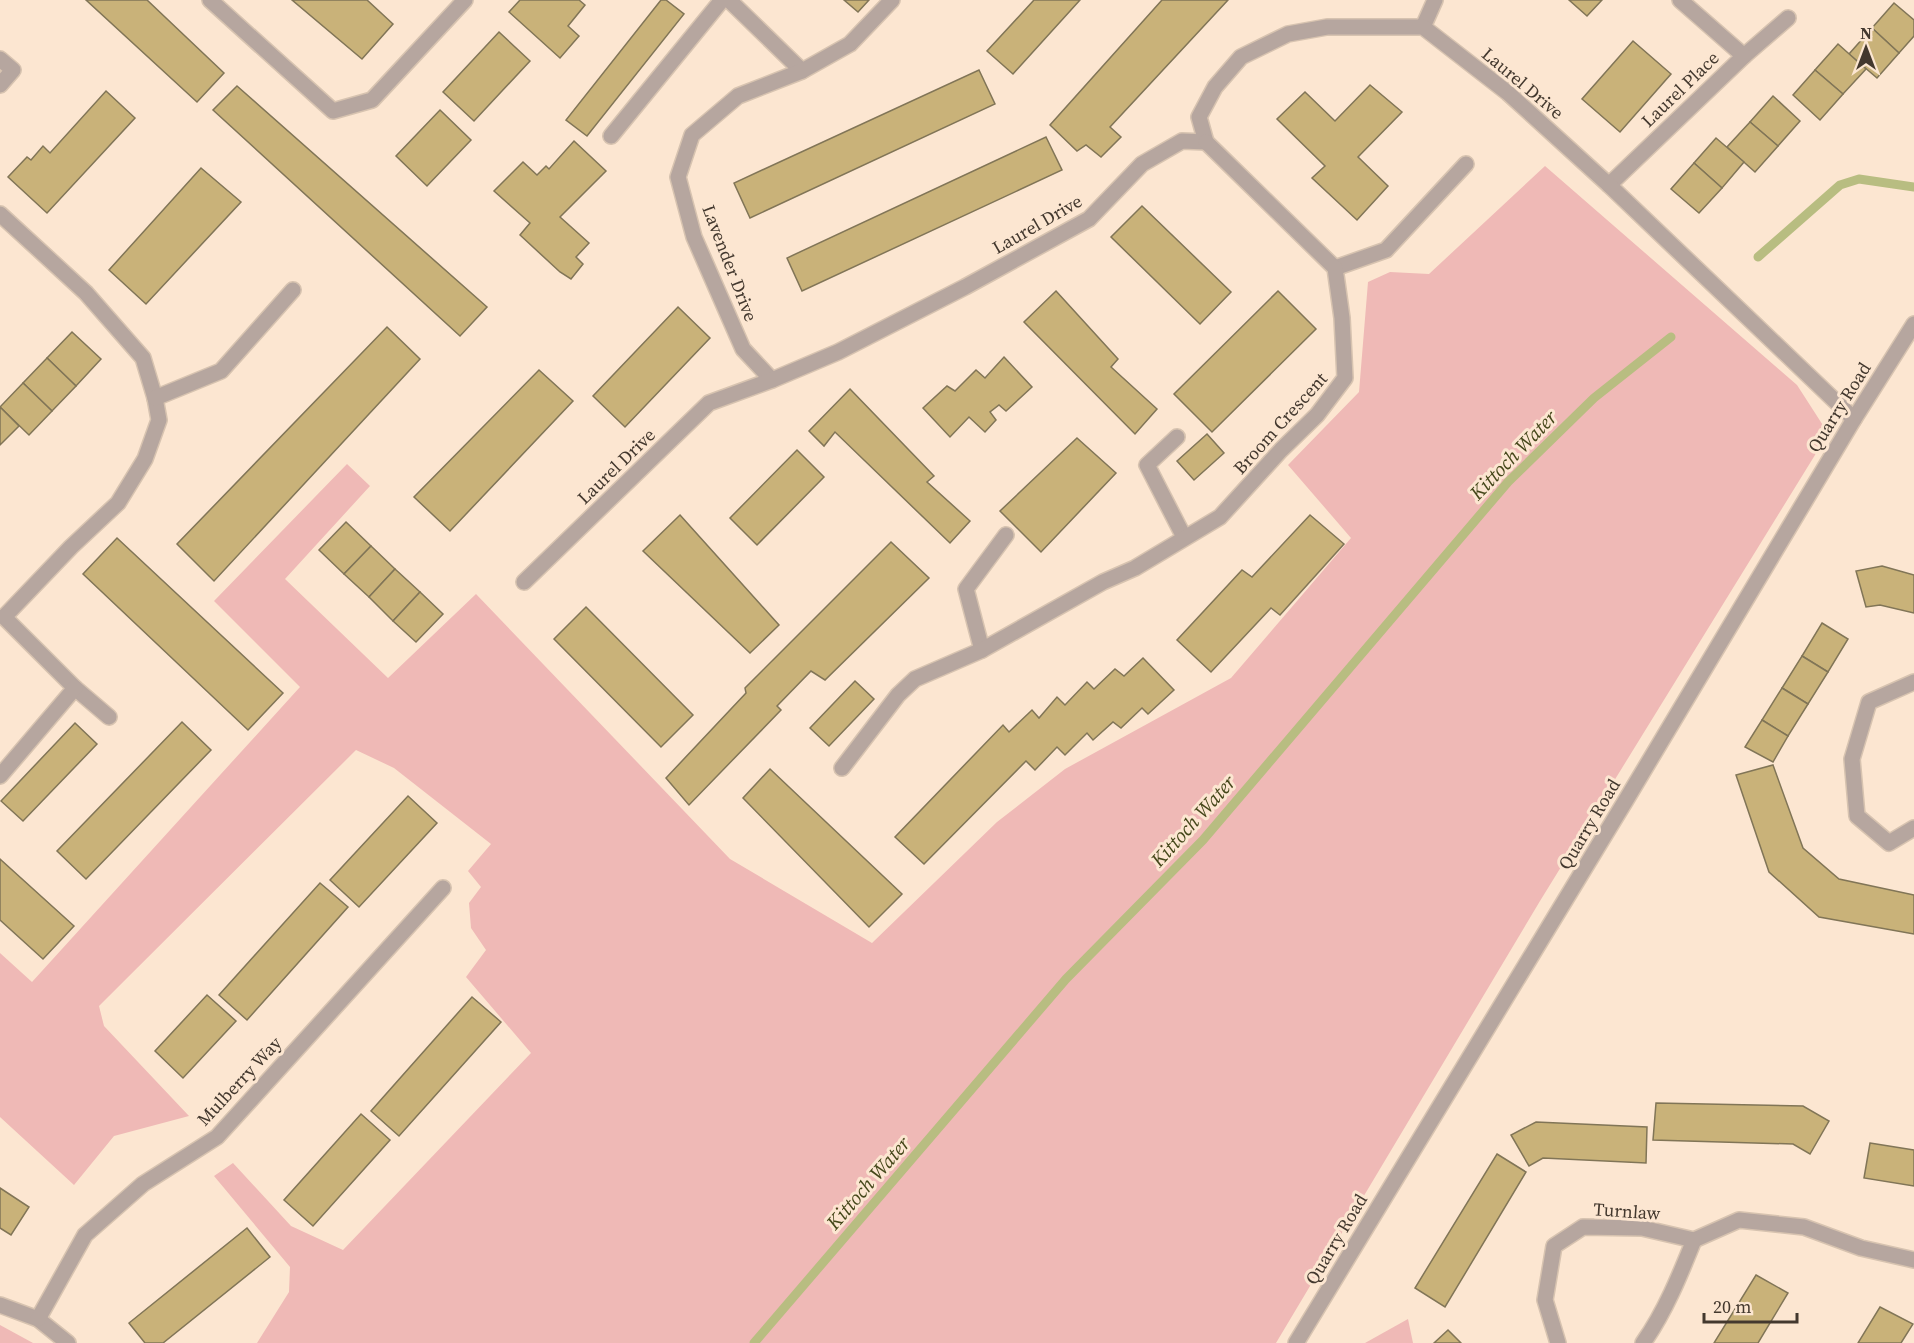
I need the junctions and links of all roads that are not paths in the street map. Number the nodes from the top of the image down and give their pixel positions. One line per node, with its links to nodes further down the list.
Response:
1 (210, 0): 2 (street)
2 (465, 0)
3 (722, 0): 14 (street)
4 (729, 0): 12 (street)
5 (892, 0): 12 (street, Lavender Drive)
6 (1435, 0): 9 (street)
7 (1680, 0): 10 (street, Laurel Place)
8 (1788, 18): 10 (street)
9 (1423, 27): 15 (street); 17 (street, Laurel Drive)
10 (1744, 56): 17 (street, Laurel Place)
11 (0, 59): 13 (street)
12 (802, 71): 22 (street, Lavender Drive)
13 (0, 85)
14 (611, 136)
15 (1206, 142): 19 (street); 22 (street, Laurel Drive)
16 (1466, 164): 19 (street)
17 (1609, 185): 24 (street, Laurel Drive)
18 (0, 214): 23 (street)
19 (1335, 268): 27 (street, Broom Crescent)
20 (293, 290): 23 (street)
21 (1914, 324): 24 (street, Quarry Road)
22 (772, 380): 28 (street, Laurel Drive)
23 (154, 398): 31 (street)
24 (1854, 419): 42 (street, Quarry Road)
25 (1176, 437): 27 (street)
26 (1006, 535): 29 (street)
27 (1184, 537): 29 (street, Broom Crescent)
28 (524, 582)
29 (982, 650): 33 (street, Broom Crescent)
30 (1914, 682): 35 (street)
31 (75, 688): 32 (street); 34 (street)
32 (109, 717)
33 (842, 768)
34 (0, 776)
35 (1914, 828)
36 (443, 888): 40 (street, Mulberry Way)
37 (1694, 1240): 38 (street); 43 (street, Turnlaw); 44 (street)
38 (1914, 1260)
39 (0, 1305): 40 (street)
40 (38, 1319): 41 (street)
41 (68, 1343)
42 (1296, 1343)
43 (1558, 1343)
44 (1643, 1343)

